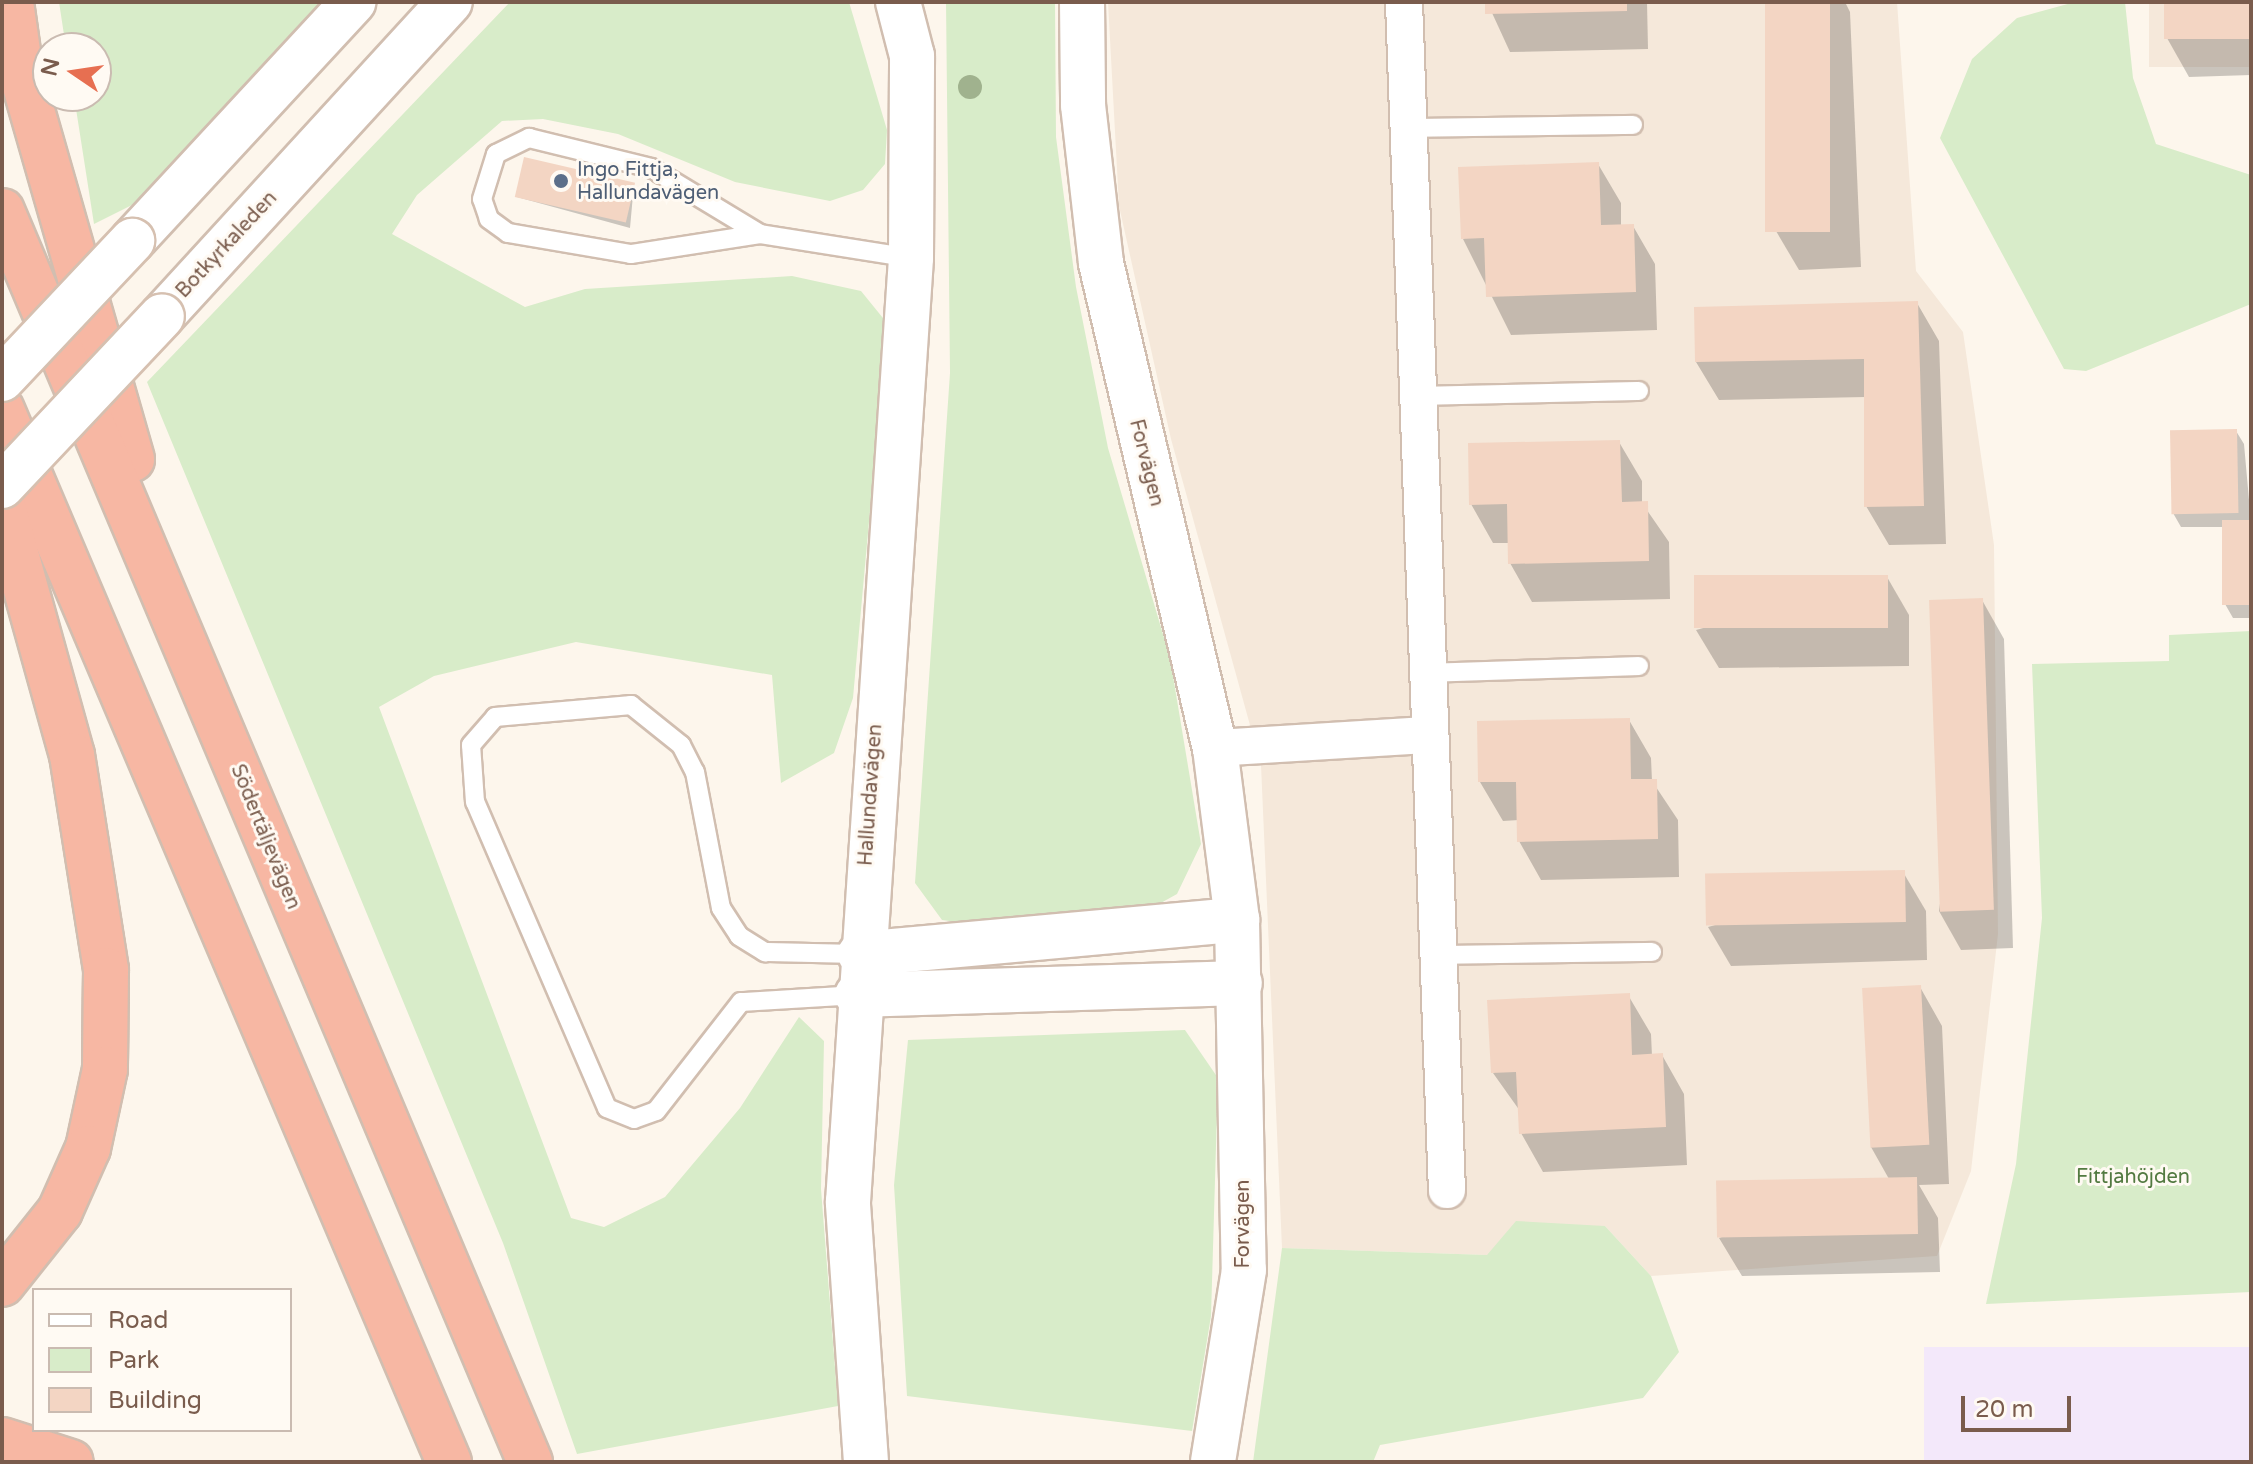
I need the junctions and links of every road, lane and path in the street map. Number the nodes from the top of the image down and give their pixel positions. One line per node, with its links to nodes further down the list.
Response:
1 (11, 2): 20 (highway)
2 (353, 2): 14 (main road, bridge)
3 (450, 2): 18 (main road, Botkyrkaleden, bridge)
4 (869, 2): 9 (main road, Hallundavägen)
5 (898, 2): 9 (main road, Hallundavägen)
6 (1082, 2): 24 (main road, Forvägen)
7 (1404, 2): 10 (street)
8 (1633, 125): 10 (lane)
9 (907, 128): 13 (main road, Hallundavägen)
10 (1407, 128): 16 (street)
11 (2, 211): 20 (highway, Södertäljevägen)
12 (760, 234): 12 (lane); 13 (lane)
13 (911, 258): 28 (main road, Hallundavägen)
14 (2, 379)
15 (1639, 391): 16 (lane)
16 (1415, 396): 22 (street)
17 (2, 410): 34 (highway)
18 (2, 486)
19 (2, 503): 31 (highway)
20 (176, 624): 35 (highway, Södertäljevägen)
21 (1639, 666): 22 (lane)
22 (1426, 673): 23 (street)
23 (1429, 735): 24 (street); 27 (street)
24 (1215, 748): 25 (main road, Forvägen)
25 (1237, 920): 28 (main road); 29 (main road, Forvägen)
26 (1652, 952): 27 (lane)
27 (1437, 955): 30 (street)
28 (858, 974): 28 (lane); 29 (main road); 36 (main road, Hallundavägen)
29 (1240, 983): 37 (main road, Forvägen)
30 (1447, 1190)
31 (2, 1284)
32 (2, 1440): 33 (highway)
33 (71, 1462)
34 (449, 1462)
35 (530, 1462)
36 (866, 1462)
37 (1213, 1462)

